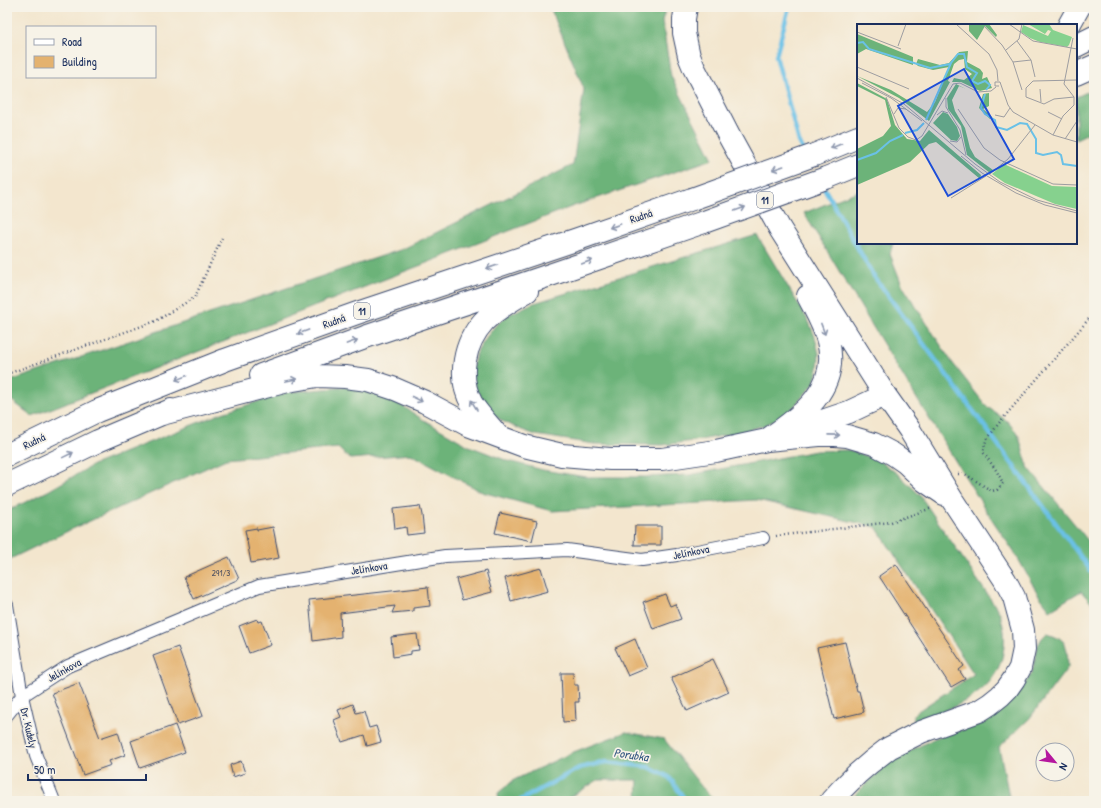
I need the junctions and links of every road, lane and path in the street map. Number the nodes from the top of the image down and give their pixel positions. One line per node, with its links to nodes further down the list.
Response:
1 (686, 7): 10 (highway)
2 (1079, 7): 3 (highway)
3 (1070, 24)
4 (1094, 37): 5 (highway)
5 (1077, 46)
6 (1094, 66): 7 (highway)
7 (1077, 74)
8 (857, 137): 19 (highway, Rudná / 11, one-way to 19, bridge)
9 (857, 165): 12 (highway, 11, one-way to 9, bridge)
10 (780, 229): 15 (highway); 18 (highway, one-way to 18)
11 (222, 238): 14 (path)
12 (550, 275): 16 (highway, 11, one-way to 12); 17 (highway, one-way to 12)
13 (1094, 313): 21 (path)
14 (7, 374)
15 (886, 396): 18 (highway); 21 (highway)
16 (158, 415): 17 (highway, one-way to 17); 20 (highway, 11, one-way to 16)
17 (498, 436): 18 (highway)
18 (767, 440): 21 (highway, one-way to 21)
19 (7, 455)
20 (7, 485)
21 (947, 492): 22 (path); 27 (highway)
22 (763, 538): 24 (street, Jelínkova)
23 (7, 605): 24 (street, Dr. Kudely)
24 (22, 696): 25 (street, Jelínkova); 26 (street, Dr. Kudely)
25 (7, 715)
26 (54, 801)
27 (831, 801)

